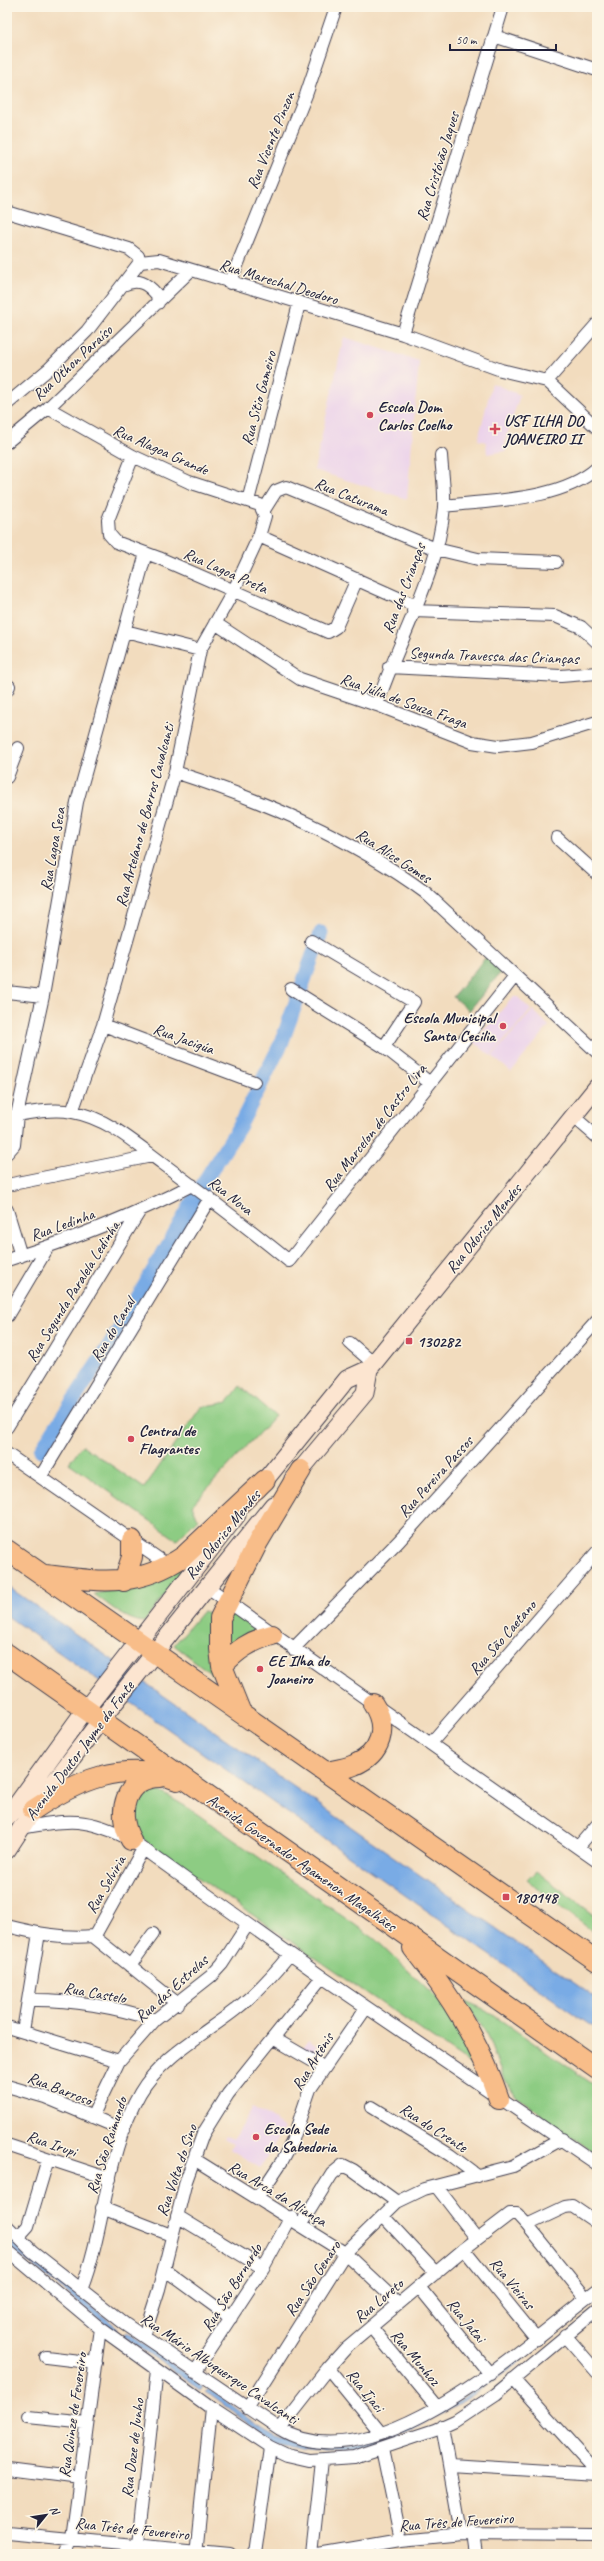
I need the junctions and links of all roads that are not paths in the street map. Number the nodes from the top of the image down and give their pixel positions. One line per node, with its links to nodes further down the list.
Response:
1 (336, 7): 8 (street, Rua Vicente Pinzon)
2 (503, 7): 3 (street, Rua Cristóvão Jaques)
3 (494, 36): 4 (street); 13 (street, Rua Cristóvão Jaques)
4 (597, 70)
5 (7, 212): 6 (street)
6 (140, 262): 7 (street, Rua Marechal Deodoro); 9 (street, Rua Othon Paraíso)
7 (190, 271): 8 (street, Rua Marechal Deodoro); 10 (street, Rua Othon Paraíso)
8 (230, 283): 11 (street, Rua Marechal Deodoro)
9 (123, 285): 10 (street); 15 (street, Rua Othon Paraíso)
10 (158, 303): 16 (street, Rua Othon Paraíso)
11 (299, 304): 13 (street, Rua Marechal Deodoro); 22 (street, Rua Sítio Gameiro)
12 (597, 324): 14 (street)
13 (403, 334): 14 (street, Rua Marechal Deodoro)
14 (547, 381): 17 (street)
15 (7, 404)
16 (48, 408): 18 (street, Rua Othon Paraíso); 19 (street, Rua Alagoa Grande)
17 (597, 428)
18 (7, 442)
19 (133, 456): 22 (street, Rua Alagoa Grande); 27 (street, Rua Lagoa Preta)
20 (441, 456): 23 (street, Rua das Crianças)
21 (597, 468): 23 (street)
22 (248, 501): 24 (street, Rua Alagoa Grande)
23 (444, 506): 26 (street, Rua das Crianças)
24 (264, 510): 25 (street, Rua Artelano de Barros Cavalcanti); 26 (street, Rua Caturama)
25 (259, 536): 29 (street); 30 (street, Rua Artelano de Barros Cavalcanti)
26 (436, 549): 28 (street, Rua Caturama); 31 (street, Rua das Crianças)
27 (146, 553): 30 (street, Rua Lagoa Preta); 33 (street, Rua Lagoa Seca)
28 (556, 562)
29 (357, 580): 30 (street, Rua Lagoa Preta); 31 (street)
30 (234, 590): 32 (street, Rua Artelano de Barros Cavalcanti)
31 (415, 609): 34 (street); 36 (street, Rua das Crianças)
32 (215, 623): 35 (street, Rua Artelano de Barros Cavalcanti); 38 (street, Rua Júlia de Souza Fraga)
33 (124, 631): 35 (street); 49 (street, Rua Lagoa Seca)
34 (597, 642)
35 (200, 650): 41 (street, Rua Artelano de Barros Cavalcanti)
36 (389, 667): 37 (street, Segunda Travessa das Crianças); 38 (street, Rua das Crianças)
37 (597, 673)
38 (378, 705): 39 (street, Rua Júlia de Souza Fraga)
39 (597, 722)
40 (18, 748): 42 (street)
41 (176, 772): 46 (street, Rua Alice Gomes); 50 (street, Rua Artelano de Barros Cavalcanti)
42 (7, 777)
43 (557, 838): 44 (street)
44 (597, 874)
45 (311, 941): 51 (street)
46 (515, 976): 52 (street, Rua Alice Gomes); 54 (street, Rua Marcelon de Castro Lira)
47 (292, 990): 51 (street)
48 (7, 992): 49 (street)
49 (43, 996): 57 (street, Rua Lagoa Seca)
50 (102, 1025): 53 (street, Rua Jacigúa); 56 (street, Rua Artelano de Barros Cavalcanti)
51 (384, 1047): 54 (street)
52 (597, 1052)
53 (254, 1082)
54 (430, 1083): 70 (street, Rua Marcelon de Castro Lira)
55 (597, 1087): 58 (main road, Rua Odorico Mendes)
56 (72, 1112): 57 (street, Rua Nova); 61 (street, Rua Nova)
57 (12, 1116): 60 (street, Rua Lagoa Seca)
58 (574, 1117): 59 (street); 74 (main road, Rua Odorico Mendes)
59 (597, 1137)
60 (7, 1153)
61 (152, 1156): 62 (street); 63 (street, Rua Nova)
62 (7, 1185)
63 (194, 1187): 64 (street, Rua Nova); 66 (street, Rua Ledinha)
64 (209, 1197): 70 (street, Rua Nova); 78 (street, Rua do Canal)
65 (7, 1210): 68 (street)
66 (139, 1212): 67 (street, Rua Ledinha); 75 (street, Rua Segunda Paralela Ledinha)
67 (48, 1247): 68 (street, Rua Ledinha); 71 (street)
68 (21, 1256): 69 (street, Rua Ledinha)
69 (7, 1260)
70 (289, 1261)
71 (7, 1316)
72 (597, 1321): 90 (street, Rua Pereira Passos)
73 (350, 1343): 74 (street)
74 (371, 1366): 77 (main road, Rua Odorico Mendes); 79 (main road, Rua Odorico Mendes)
75 (7, 1427)
76 (7, 1454): 78 (street)
77 (301, 1470): 86 (main road, Rua Odorico Mendes); 87 (highway)
78 (41, 1476): 80 (street)
79 (265, 1480): 83 (highway); 89 (main road, Rua Odorico Mendes)
80 (132, 1540): 83 (street); 85 (highway)
81 (7, 1550): 84 (highway)
82 (597, 1552): 97 (street, Rua São Caetano)
83 (169, 1566): 85 (highway)
84 (42, 1575): 85 (highway); 89 (highway)
85 (124, 1581)
86 (206, 1586): 87 (street); 91 (main road, Rua Odorico Mendes)
87 (227, 1602): 88 (street); 93 (highway)
88 (272, 1635): 90 (street); 93 (highway)
89 (132, 1649): 91 (highway); 96 (main road, Rua Odorico Mendes)
90 (293, 1649): 94 (street)
91 (154, 1652): 95 (highway); 96 (main road, Avenida Doutor Jayme da Fonte)
92 (7, 1654): 96 (highway, Avenida Governador Agamenon Magalhães)
93 (222, 1666): 95 (highway)
94 (373, 1704): 97 (street); 98 (highway)
95 (241, 1713): 98 (highway)
96 (92, 1716): 100 (highway, Avenida Governador Agamenon Magalhães); 101 (main road, Avenida Doutor Jayme da Fonte); 102 (main road, Avenida Doutor Jayme da Fonte)
97 (431, 1743): 106 (street)
98 (326, 1772): 116 (highway)
99 (170, 1778): 100 (highway); 101 (highway); 105 (highway)
100 (204, 1794): 111 (highway, Avenida Governador Agamenon Magalhães)
101 (33, 1810): 104 (main road, Avenida Doutor Jayme da Fonte)
102 (7, 1818)
103 (597, 1825): 106 (street)
104 (21, 1828): 105 (street); 107 (main road, Avenida Doutor Jayme da Fonte)
105 (137, 1844): 109 (street); 114 (street, Rua Selviria)
106 (578, 1847): 108 (street)
107 (7, 1850)
108 (597, 1861)
109 (248, 1924): 115 (street); 120 (street, Rua das Estrelas)
110 (7, 1926): 112 (street)
111 (400, 1930): 128 (highway, Avenida Governador Agamenon Magalhães); 130 (highway)
112 (39, 1933): 114 (street); 119 (street)
113 (153, 1934): 117 (street)
114 (93, 1936): 117 (street)
115 (290, 1954): 118 (street); 133 (street, Rua São Raimundo)
116 (597, 1961)
117 (130, 1966): 120 (street)
118 (322, 1977): 121 (street); 125 (street, Rua Volta do Sino)
119 (29, 2000): 122 (street, Rua Castelo); 124 (street)
120 (178, 2004): 122 (street, Rua das Estrelas)
121 (366, 2008): 127 (street, Rua Artênis); 130 (street)
122 (155, 2020): 126 (street, Rua das Estrelas)
123 (7, 2027): 124 (street)
124 (23, 2031): 126 (street)
125 (273, 2038): 127 (street); 137 (street, Rua Volta do Sino)
126 (118, 2061): 132 (street, Rua das Estrelas)
127 (323, 2067): 142 (street, Rua Artênis)
128 (597, 2069)
129 (7, 2086): 132 (street, Rua Barroso)
130 (499, 2099): 134 (street)
131 (372, 2106): 139 (street, Rua do Crente)
132 (92, 2117): 133 (street, Rua Barroso)
133 (124, 2130): 140 (street, Rua São Raimundo)
134 (562, 2140): 138 (street); 139 (street, Rua São Genaro)
135 (7, 2145): 136 (street, Rua Irupi)
136 (48, 2159): 140 (street, Rua Irupi); 153 (street)
137 (194, 2159): 142 (street, Rua Arca da Aliança); 145 (street, Rua Volta do Sino)
138 (597, 2164)
139 (478, 2176): 141 (street, Rua São Genaro)
140 (110, 2179): 144 (street, Rua São Raimundo)
141 (436, 2186): 143 (street, Rua São Genaro); 154 (street)
142 (258, 2197): 147 (street, Rua Arca da Aliança)
143 (397, 2202): 146 (street, Rua São Genaro); 149 (street)
144 (102, 2208): 152 (street); 162 (street, Rua São Raimundo)
145 (177, 2216): 152 (street, Rua Volta do Sino); 158 (street)
146 (383, 2216): 157 (street, Rua São Genaro); 160 (street)
147 (291, 2217): 149 (street, Rua Arca da Aliança); 158 (street, Rua São Bernardo)
148 (597, 2223): 150 (street)
149 (302, 2224): 157 (street, Rua Arca da Aliança)
150 (527, 2225): 154 (street, Rua Loreto); 164 (street)
151 (7, 2226): 153 (street, Rua Mário Albuquerque Cavalcanti)
152 (171, 2235): 159 (street, Rua Volta do Sino)
153 (18, 2237): 162 (street, Rua Mário Albuquerque Cavalcanti)
154 (477, 2239): 155 (street, Rua Loreto)
155 (464, 2249): 160 (street, Rua Loreto); 174 (street, Rua Vieiras)
156 (7, 2250): 170 (street)
157 (345, 2252): 165 (street, Rua Arca da Aliança); 188 (street, Rua São Genaro)
158 (263, 2268): 167 (street, Rua São Bernardo)
159 (164, 2269): 167 (street); 172 (street, Rua Volta do Sino)
160 (436, 2273): 161 (street, Rua Loreto)
161 (419, 2287): 165 (street, Rua Loreto); 182 (street, Rua Jatai)
162 (81, 2290): 168 (street, Rua Mário Albuquerque Cavalcanti)
163 (597, 2290): 164 (street, Rua Mário Albuquerque Cavalcanti)
164 (586, 2298): 174 (street, Rua Mário Albuquerque Cavalcanti)
165 (398, 2304): 169 (street, Rua Loreto)
166 (597, 2310): 171 (street)
167 (231, 2318): 180 (street, Rua São Bernardo)
168 (125, 2324): 172 (street, Rua Mário Albuquerque Cavalcanti); 173 (street)
169 (371, 2327): 178 (street, Rua Loreto); 186 (street, Rua Munhoz)
170 (100, 2328): 173 (street); 177 (street, Rua Quinze de Fevereiro)
171 (565, 2335): 175 (street); 181 (street)
172 (144, 2336): 180 (street, Rua Mário Albuquerque Cavalcanti)
173 (115, 2339): 179 (street)
174 (535, 2340): 175 (street, Rua Vieiras); 182 (street, Rua Mário Albuquerque Cavalcanti)
175 (543, 2353): 183 (street)
176 (46, 2357): 177 (street)
177 (96, 2363): 190 (street, Rua Quinze de Fevereiro)
178 (328, 2368): 193 (street, Rua Loreto); 194 (street, Rua Ijaci)
179 (157, 2370): 185 (street); 208 (street, Rua Doze de Junho)
180 (195, 2372): 184 (street, Rua Mário Albuquerque Cavalcanti)
181 (597, 2372)
182 (490, 2374): 186 (street, Rua Mário Albuquerque Cavalcanti)
183 (513, 2379): 192 (street); 201 (street)
184 (209, 2382): 185 (street); 188 (street, Rua Mário Albuquerque Cavalcanti)
185 (199, 2398): 187 (street)
186 (437, 2407): 191 (street, Rua Mário Albuquerque Cavalcanti)
187 (211, 2408): 196 (street); 210 (street)
188 (247, 2408): 193 (street, Rua Mário Albuquerque Cavalcanti)
189 (28, 2417): 190 (street)
190 (87, 2423): 202 (street, Rua Quinze de Fevereiro)
191 (399, 2424): 194 (street, Rua Mário Albuquerque Cavalcanti); 195 (street)
192 (442, 2426): 195 (street); 199 (street)
193 (280, 2429): 194 (street, Rua Mário Albuquerque Cavalcanti)
194 (380, 2432)
195 (404, 2441): 197 (street)
196 (270, 2447): 198 (street); 213 (street)
197 (382, 2449): 198 (street); 207 (street)
198 (322, 2461): 214 (street)
199 (450, 2465): 201 (street); 204 (street)
200 (9, 2469): 202 (street)
201 (597, 2473)
202 (80, 2478): 206 (street, Rua Quinze de Fevereiro)
203 (7, 2533): 206 (street, Rua Três de Fevereiro)
204 (467, 2533): 205 (street, Rua Três de Fevereiro); 207 (street, Rua Três de Fevereiro); 216 (street)
205 (597, 2535)
206 (72, 2538): 208 (street, Rua Três de Fevereiro); 211 (street, Rua Quinze de Fevereiro)
207 (401, 2540): 209 (street, Rua Três de Fevereiro)
208 (137, 2549): 210 (street, Rua Três de Fevereiro)
209 (371, 2550): 215 (street, Rua Três de Fevereiro)
210 (196, 2552): 212 (street, Rua Três de Fevereiro)
211 (65, 2554)
212 (230, 2554)
213 (256, 2554)
214 (312, 2554)
215 (319, 2554)
216 (475, 2554)

